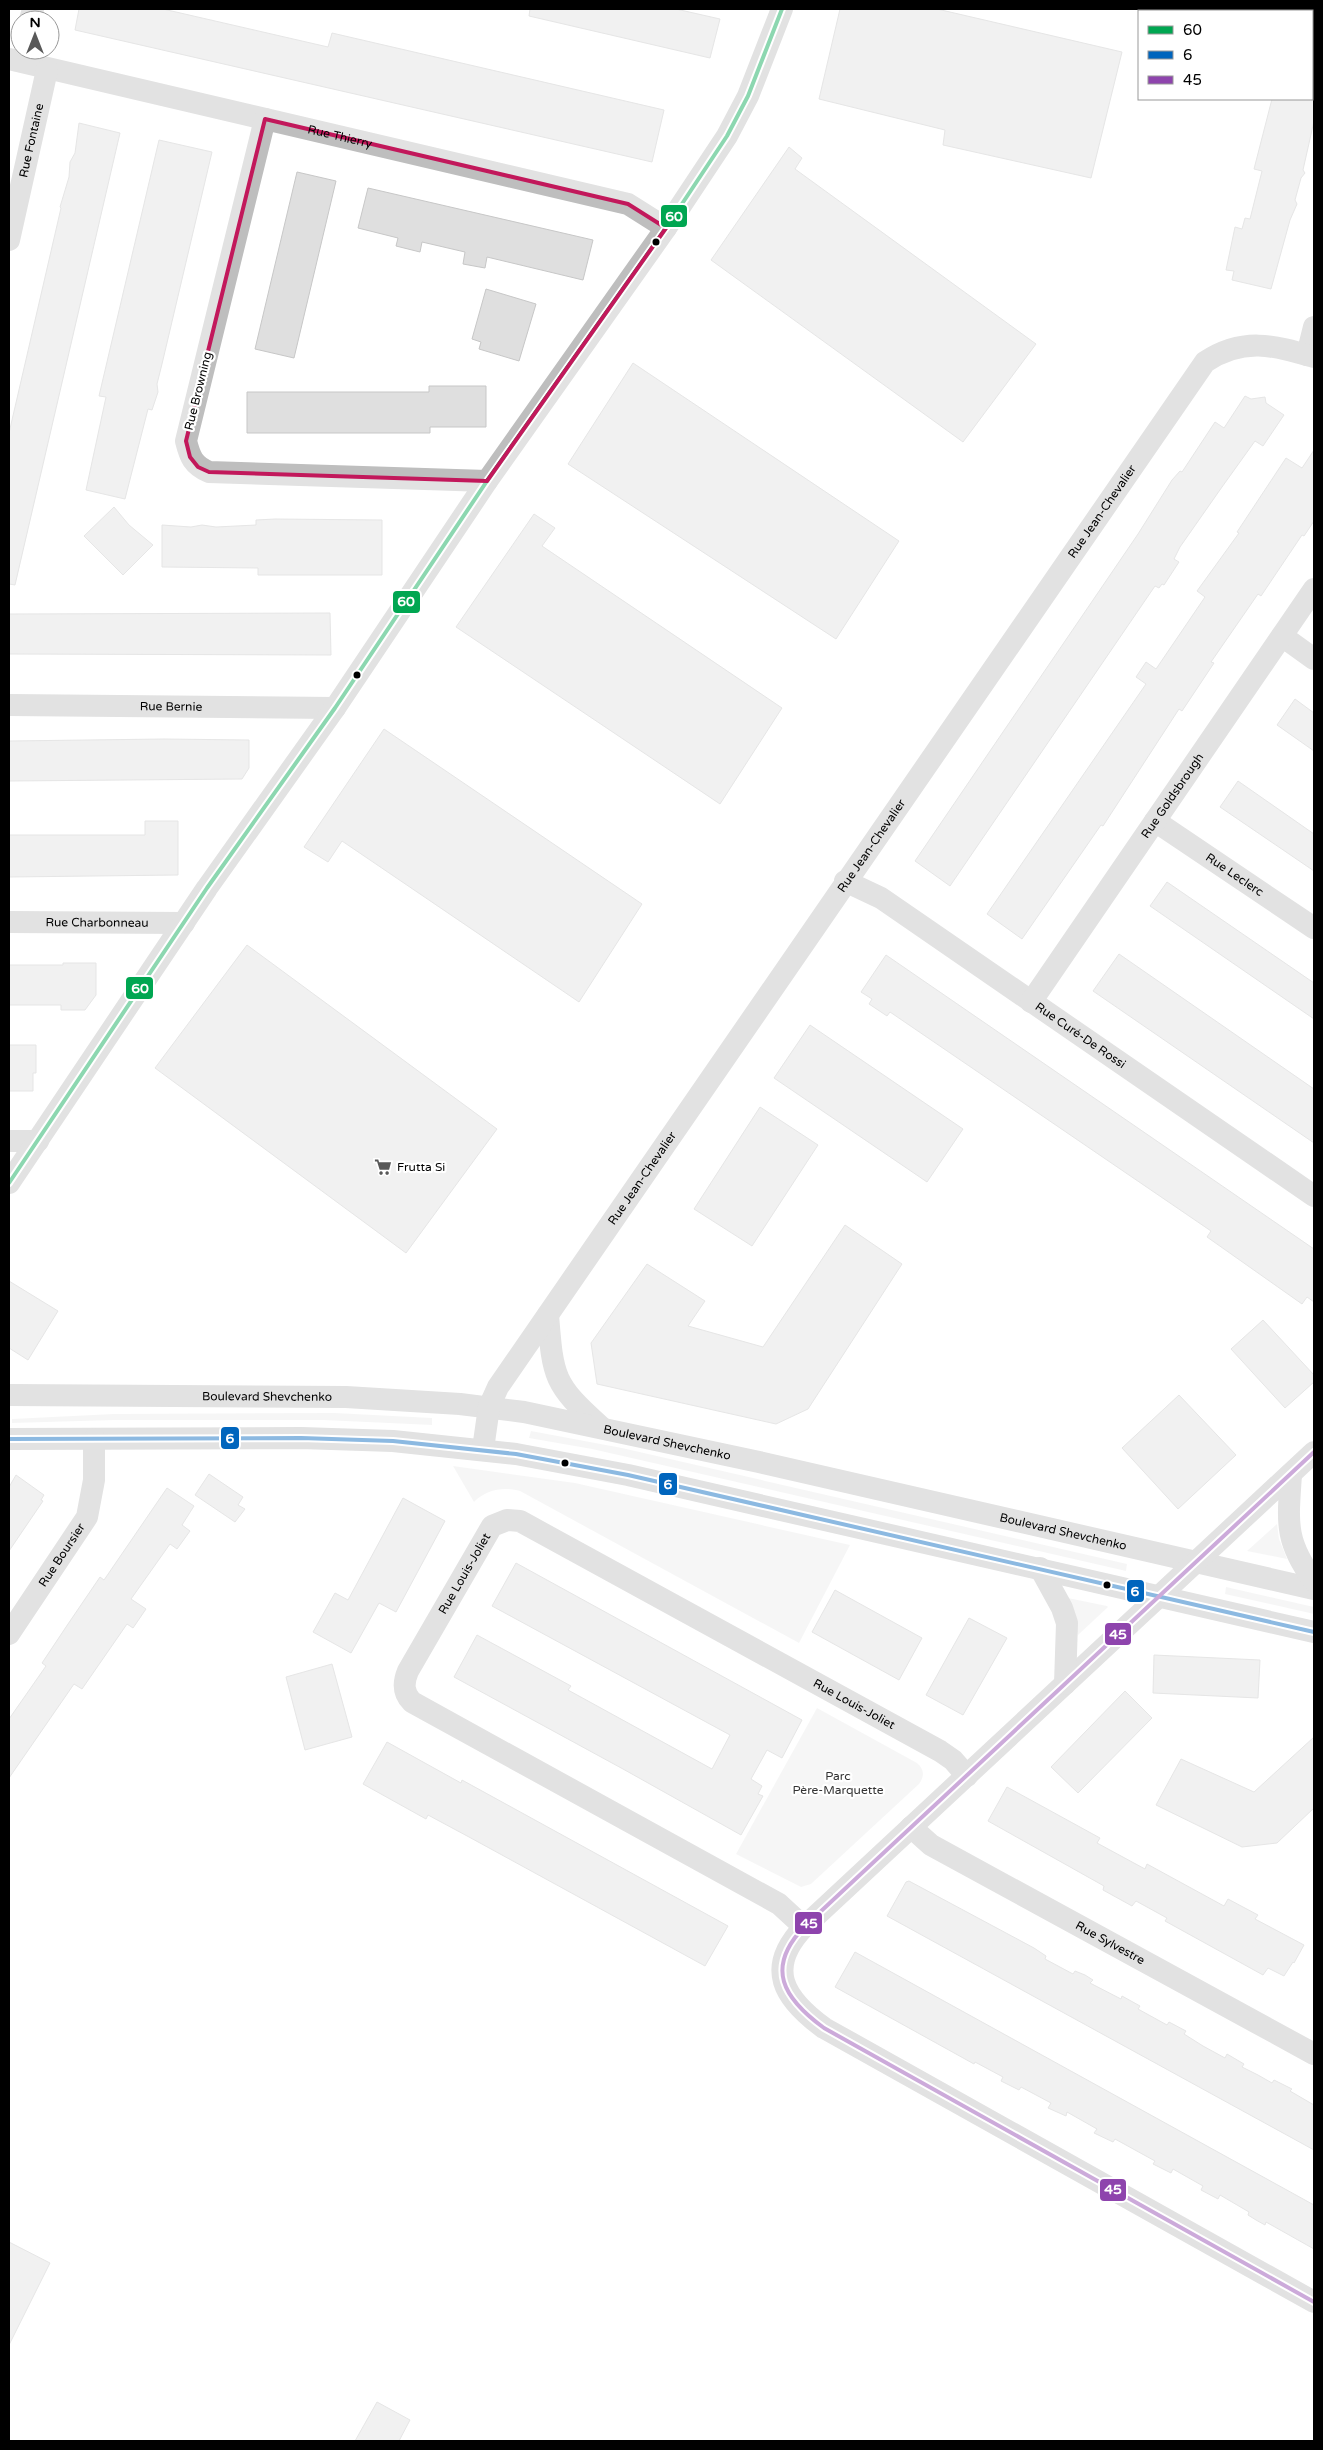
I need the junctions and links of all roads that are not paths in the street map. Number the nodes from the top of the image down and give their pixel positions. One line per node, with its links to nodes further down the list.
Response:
1 (782, 9): 5 (street)
2 (24, 60): 3 (street, Rue Thierry)
3 (47, 70): 4 (street, Rue Thierry); 6 (street, Rue Fontaine)
4 (265, 119): 5 (street, Rue Thierry); 9 (street, Rue Browning)
5 (666, 228): 9 (street)
6 (9, 240)
7 (1314, 327): 8 (street, Rue Jean-Chevalier)
8 (1311, 356): 16 (street, Rue Jean-Chevalier)
9 (487, 481): 14 (street)
10 (1314, 589): 11 (street, Rue Goldsbrough)
11 (1282, 636): 12 (street); 15 (street, Rue Goldsbrough)
12 (1314, 659)
13 (9, 705): 14 (street, Rue Bernie)
14 (335, 708): 18 (street)
15 (1155, 821): 19 (street, Rue Leclerc); 20 (street, Rue Goldsbrough)
16 (845, 881): 20 (street, Rue Curé-De Rossi); 25 (street, Rue Jean-Chevalier)
17 (9, 922): 18 (street, Rue Charbonneau)
18 (184, 923): 22 (street)
19 (1314, 928)
20 (1031, 1002): 24 (street, Rue Curé-De Rossi)
21 (9, 1141): 22 (street)
22 (38, 1141): 23 (street)
23 (9, 1183)
24 (1314, 1196)
25 (548, 1315): 27 (street, Rue Jean-Chevalier); 28 (street)
26 (9, 1394): 27 (street, Boulevard Shevchenko)
27 (489, 1408): 28 (street, Boulevard Shevchenko); 31 (street, Rue Jean-Chevalier)
28 (601, 1427): 34 (street, Boulevard Shevchenko)
29 (9, 1439): 30 (street)
30 (94, 1439): 31 (street); 40 (street, Rue Boursier)
31 (483, 1449): 35 (street)
32 (1314, 1452): 33 (street)
33 (1290, 1474): 34 (street); 36 (street)
34 (1196, 1562): 37 (street, Boulevard Shevchenko); 38 (street)
35 (1040, 1568): 38 (street); 41 (street)
36 (1314, 1581)
37 (1314, 1589)
38 (1160, 1596): 39 (street); 41 (street)
39 (1314, 1632)
40 (9, 1634)
41 (1065, 1684): 42 (street)
42 (967, 1776): 43 (street); 44 (street, Rue Louis-Joliet)
43 (911, 1827): 44 (street); 45 (street, Rue Sylvestre)
44 (804, 1927): 46 (street)
45 (1314, 2054)
46 (1314, 2302)

